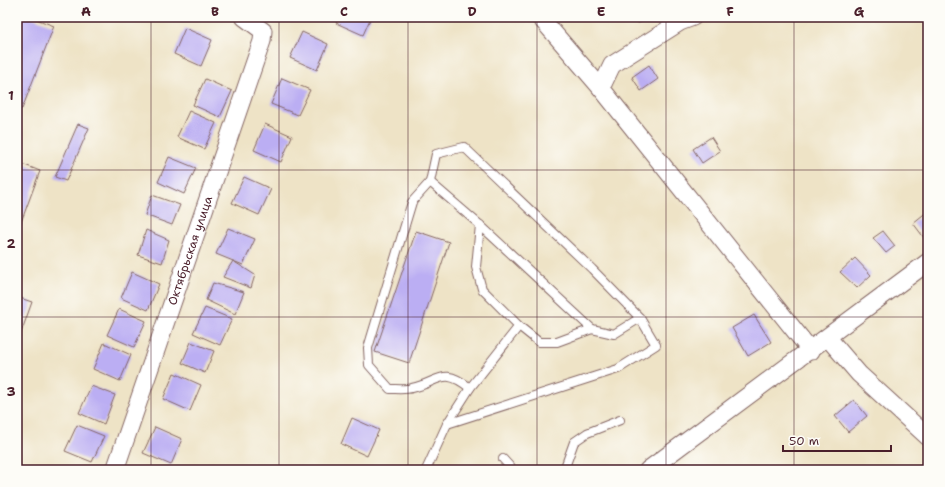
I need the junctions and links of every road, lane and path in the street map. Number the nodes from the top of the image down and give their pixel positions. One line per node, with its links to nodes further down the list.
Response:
1 (244, 17): 18 (street, Октябрьская улица)
2 (540, 17): 4 (street)
3 (693, 17): 4 (street)
4 (601, 88): 12 (street)
5 (430, 182): 6 (lane); 8 (lane); 13 (lane)
6 (480, 225): 9 (lane); 10 (lane)
7 (928, 262): 11 (street)
8 (640, 318): 10 (lane); 15 (lane)
9 (519, 326): 10 (lane); 13 (lane)
10 (592, 329)
11 (828, 338): 12 (street); 16 (street)
12 (811, 351): 22 (street)
13 (470, 388): 15 (lane)
14 (620, 420): 21 (lane)
15 (447, 424): 19 (lane)
16 (928, 437)
17 (503, 459): 20 (lane)
18 (115, 470)
19 (426, 470)
20 (514, 470)
21 (564, 470)
22 (648, 470)

